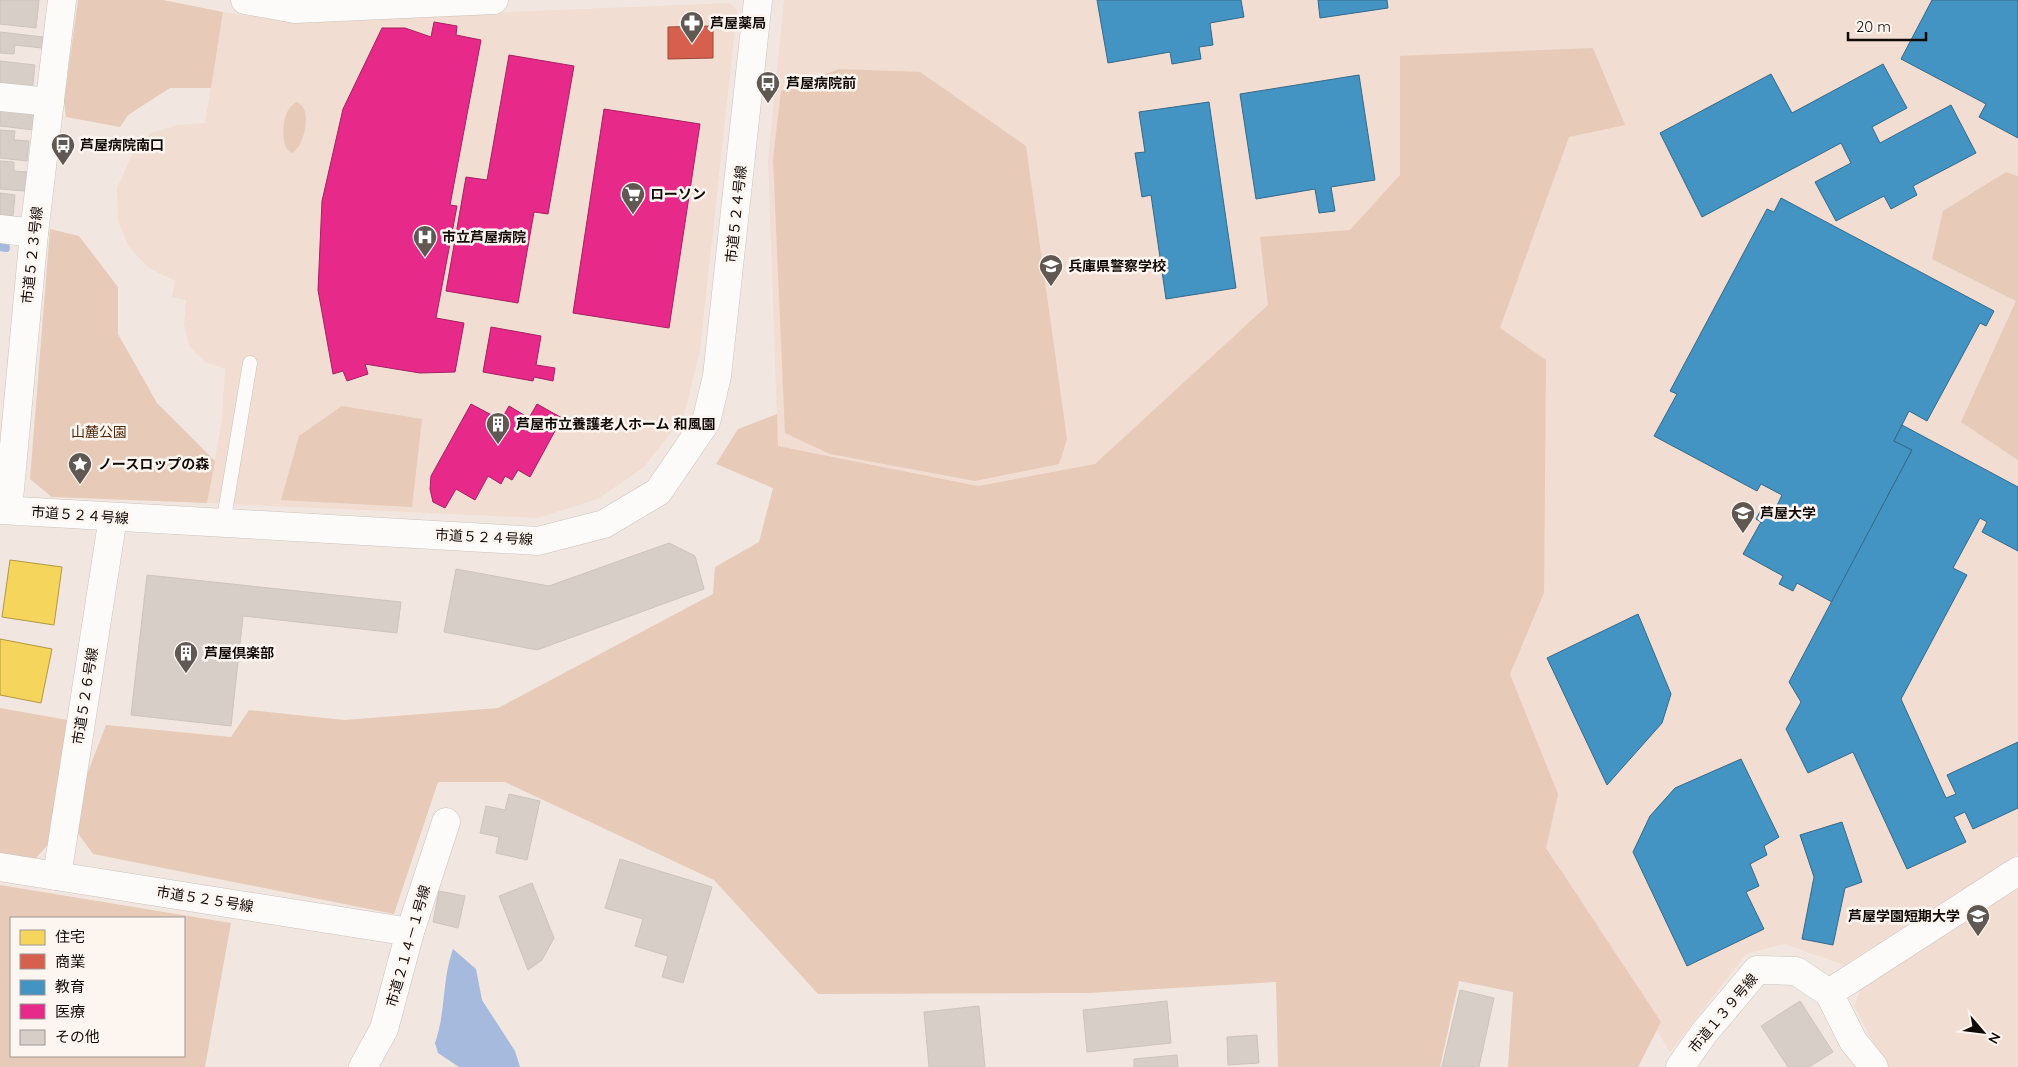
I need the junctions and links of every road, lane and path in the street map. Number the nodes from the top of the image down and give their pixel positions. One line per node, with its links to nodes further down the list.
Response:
1 (62, 0): 7 (street, 市道５２３号線)
2 (245, 0): 5 (street)
3 (494, 0): 5 (street)
4 (758, 0): 13 (street, 市道５２４号線)
5 (392, 2)
6 (0, 97): 7 (street)
7 (50, 102): 9 (street, 市道５２３号線)
8 (0, 229): 9 (street)
9 (34, 233): 11 (street, 市道５２３号線)
10 (250, 363): 13 (lane)
11 (4, 510): 12 (street, 市道５２４号線)
12 (113, 517): 13 (street, 市道５２４号線); 17 (street, 市道５２６号線)
13 (223, 524)
14 (446, 822): 18 (street, 市道２１４－１号線)
15 (0, 867): 17 (street, 市道５２５号線)
16 (2018, 871): 19 (street)
17 (57, 876): 18 (street, 市道５２５号線)
18 (410, 932): 20 (street, 市道２１４－１号線)
19 (1829, 993): 21 (street, 市道１３９号線); 22 (street, 市道１３９号線)
20 (363, 1067)
21 (1680, 1067)
22 (1874, 1067)

